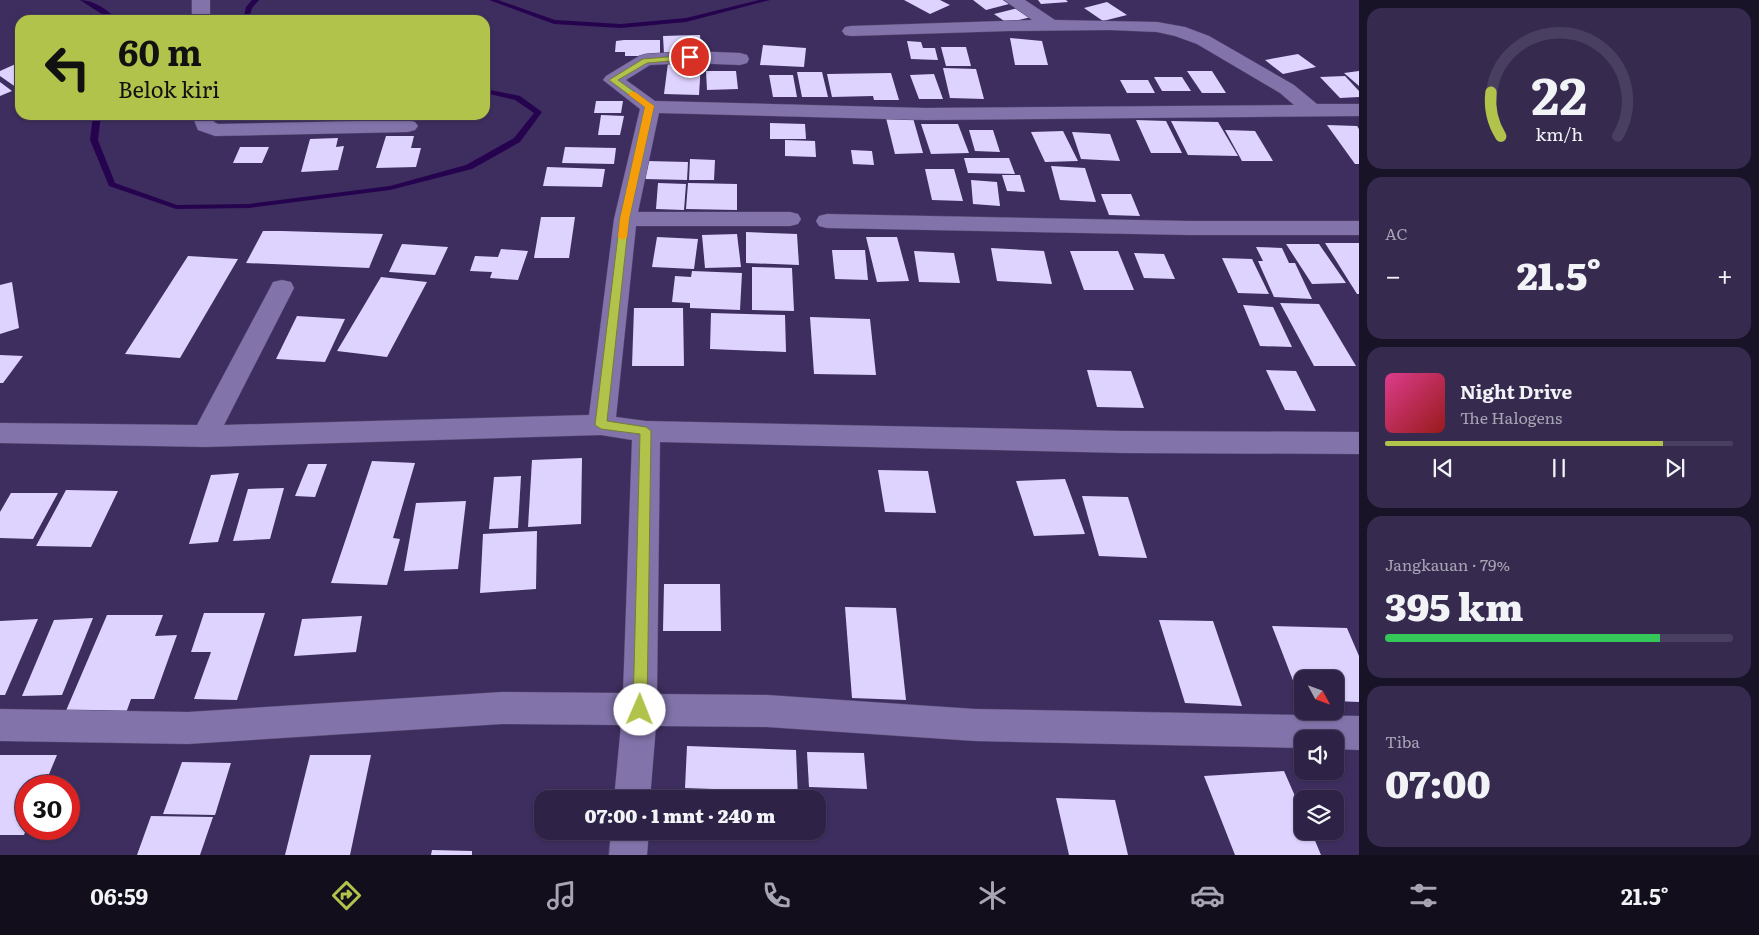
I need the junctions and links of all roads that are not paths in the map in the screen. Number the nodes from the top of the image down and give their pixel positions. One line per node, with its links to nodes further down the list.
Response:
1 (200, 0): 3 (street)
2 (1013, 0): 4 (street)
3 (201, 15)
4 (1052, 26): 5 (street); 8 (street)
5 (851, 31)
6 (740, 59): 7 (street)
7 (650, 106): 8 (street); 12 (street)
8 (1312, 110): 9 (street)
9 (1359, 110)
10 (203, 120): 11 (street)
11 (408, 126)
12 (625, 219): 13 (street); 17 (street)
13 (790, 219)
14 (827, 221): 15 (street)
15 (1359, 228)
16 (282, 288): 20 (street)
17 (601, 425): 18 (street); 20 (street)
18 (646, 431): 21 (street); 22 (street)
19 (0, 433): 20 (street)
20 (205, 436)
21 (1359, 443)
22 (640, 710): 23 (street); 24 (street); 25 (street)
23 (0, 725)
24 (1359, 733)
25 (633, 790)
26 (629, 840): 27 (street)
27 (628, 855)

